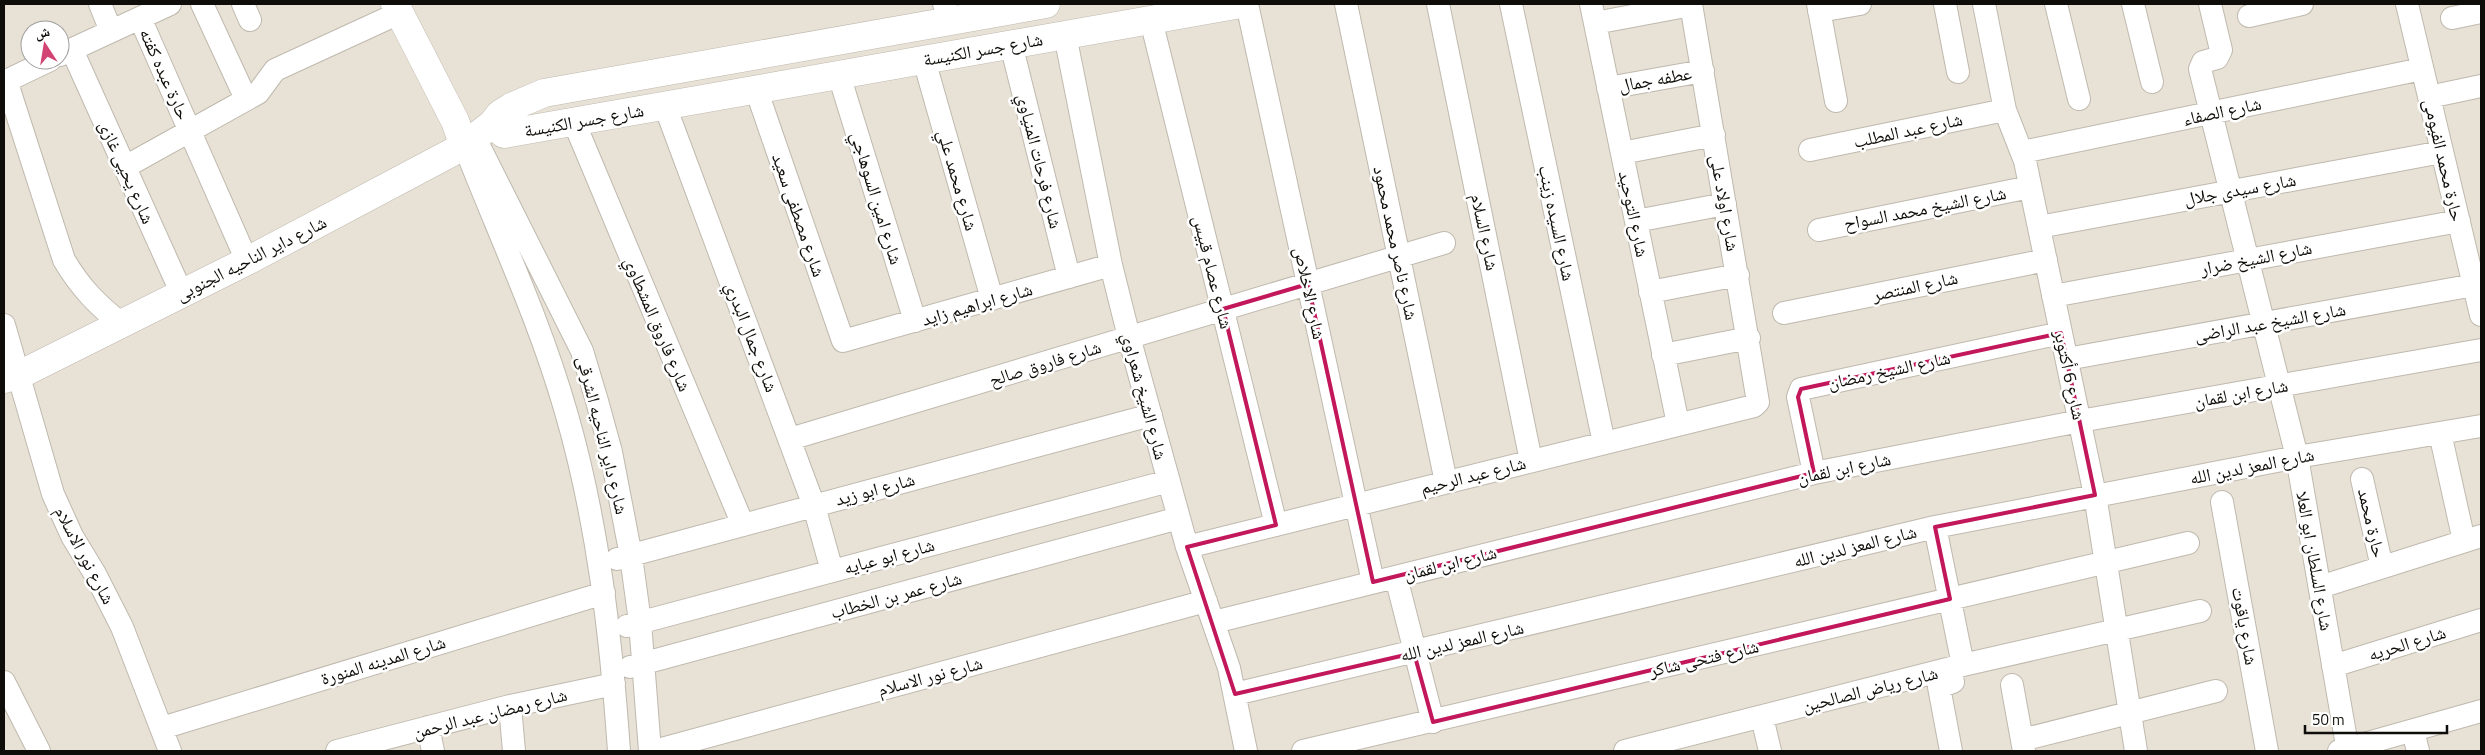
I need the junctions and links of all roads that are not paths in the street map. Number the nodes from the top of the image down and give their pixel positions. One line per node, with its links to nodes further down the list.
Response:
1 (100, 4): 28 (street)
2 (170, 4): 25 (street)
3 (202, 4): 46 (street)
4 (1045, 4): 21 (main road, شارع جسر الكنيسة)
5 (1241, 4): 27 (main road, شارع جسر الكنيسة)
6 (1247, 4): 76 (street, شارع الاخلاص)
7 (1346, 4): 69 (street, شارع ناصر محمد محمود)
8 (1438, 4): 106 (street, شارع السلام)
9 (1511, 4): 104 (street, شارع السيده زينب)
10 (1691, 4): 23 (street); 36 (street, شارع اولاد على)
11 (1860, 4): 19 (street)
12 (1945, 4): 37 (street)
13 (1984, 4): 49 (street, شارع 6 أكتوبر)
14 (2056, 4): 45 (street)
15 (2133, 4): 40 (street)
16 (2210, 4): 50 (street, شارع السلطان ابو العلا)
17 (2302, 4): 24 (street)
18 (2407, 4): 34 (street, حارة محمد الفيومى)
19 (1819, 7): 47 (street)
20 (397, 9): 46 (street); 53 (main road, شارع داير الناحيه الشرقى)
21 (948, 12): 53 (main road, شارع جسر الكنيسة)
22 (2481, 12): 26 (street)
23 (1593, 13): 42 (street, شارع التوحيد)
24 (2249, 16)
25 (140, 18): 28 (street); 52 (street, حارة عبده كفته)
26 (2452, 18)
27 (1151, 20): 29 (main road, شارع جسر الكنيسة); 82 (street, شارع عصام قبيس)
28 (111, 31): 31 (street)
29 (1065, 35): 30 (main road, شارع جسر الكنيسة); 73 (street, شارع الشيخ شعراوي)
30 (1011, 44): 33 (main road, شارع جسر الكنيسة); 75 (street, شارع فرحات المنياوي)
31 (70, 50)
32 (70, 60): 59 (street, شارع يحيى غازى)
33 (924, 60): 38 (main road, شارع جسر الكنيسة); 80 (street, شارع محمد علي)
34 (2422, 68): 44 (street, حارة محمد الفيومى); 50 (street, شارع الصفاء)
35 (29, 70): 39 (street)
36 (1702, 71): 42 (street, عطفه جمال); 54 (street, شارع اولاد على)
37 (1958, 72)
38 (840, 75): 43 (main road, شارع جسر الكنيسة); 84 (street, شارع امين السوهاجي)
39 (5, 81): 86 (street)
40 (2152, 82)
41 (2481, 86): 44 (street)
42 (1608, 88): 58 (street, شارع التوحيد)
43 (756, 89): 48 (main road, شارع جسر الكنيسة); 91 (street, شارع مصطفى سعيد)
44 (2429, 98): 57 (street, حارة محمد الفيومى)
45 (2079, 99)
46 (246, 100): 52 (street)
47 (1836, 101)
48 (665, 106): 51 (main road, شارع جسر الكنيسة); 103 (street, شارع جمال البدري)
49 (2005, 110): 55 (street, شارع عبد المطلب); 56 (street, شارع 6 أكتوبر)
50 (2213, 113): 56 (street, شارع الصفاء); 61 (street, شارع السلطان ابو العلا)
51 (574, 122): 53 (main road, شارع جسر الكنيسة); 116 (street, شارع فاروق المشطاوي)
52 (190, 131): 59 (street); 72 (street, حارة عبده كفته)
53 (472, 132): 72 (main road, شارع داير الناحيه الجنوبى); 122 (street, شارع داير الناحيه الشرقى); 124 (street, شارع داير الناحيه الشرقى)
54 (1714, 135): 58 (street); 62 (street, شارع اولاد على)
55 (1810, 150)
56 (2022, 152): 60 (street, شارع 6 أكتوبر)
57 (2442, 152): 61 (street, شارع سيدى جلال); 64 (street, حارة محمد الفيومى)
58 (1622, 153): 63 (street, شارع التوحيد)
59 (125, 167): 78 (street, شارع يحيى غازى)
60 (2030, 187): 65 (street, شارع 6 أكتوبر); 66 (street, شارع الشيخ محمد السواح)
61 (2232, 191): 65 (street, شارع سيدى جلال); 71 (street, شارع السلطان ابو العلا)
62 (1725, 204): 63 (street); 74 (street, شارع اولاد على)
63 (1636, 221): 77 (street, شارع التوحيد)
64 (2459, 221): 67 (street, حارة محمد الفيومى); 71 (street, شارع الشيخ ضرار)
65 (2039, 227): 70 (street, شارع 6 أكتوبر)
66 (1819, 230)
67 (2473, 242): 81 (street, حارة محمد الفيومى)
68 (1444, 243): 69 (street, شارع فاروق صالح)
69 (1399, 256): 76 (street, شارع فاروق صالح); 110 (street, شارع ناصر محمد محمود)
70 (2046, 260): 79 (street, شارع 6 أكتوبر); 83 (street, شارع المنتصر)
71 (2249, 260): 79 (street, شارع الشيخ ضرار); 85 (street, شارع السلطان ابو العلا)
72 (247, 261): 78 (main road, شارع داير الناحيه الجنوبى)
73 (1111, 265): 75 (street, شارع ابراهيم زايد); 89 (street, شارع الشيخ شعراوي)
74 (1738, 275): 77 (street); 90 (street, شارع اولاد على)
75 (1069, 277): 80 (street, شارع ابراهيم زايد)
76 (1308, 284): 82 (street, شارع فاروق صالح); 113 (street, شارع الاخلاص)
77 (1650, 292): 93 (street, شارع التوحيد)
78 (182, 294): 86 (main road, شارع داير الناحيه الجنوبى)
79 (2053, 296): 88 (street, شارع 6 أكتوبر)
80 (992, 299): 84 (street, شارع ابراهيم زايد)
81 (2479, 302): 85 (street, شارع الشيخ عبد الراضى)
82 (1223, 309): 89 (street, شارع فاروق صالح); 117 (street, شارع عصام قبيس)
83 (1784, 313)
84 (915, 321): 91 (street, شارع ابراهيم زايد)
85 (2264, 323): 94 (street, شارع الشيخ عبد الراضى); 96 (street, شارع السلطان ابو العلا)
86 (122, 324): 95 (main road, شارع داير الناحيه الجنوبى)
87 (4, 325): 95 (street, شارع نور الاسلام)
88 (2061, 332): 94 (street, شارع 6 أكتوبر); 107 (street, شارع الشيخ رمضان)
89 (1129, 337): 98 (street, شارع الشيخ شعراوي); 103 (street, شارع فاروق صالح)
90 (1749, 338): 93 (street); 97 (street, شارع اولاد على)
91 (843, 341)
92 (2481, 350): 96 (street, شارع ابن لقمان)
93 (1663, 355): 100 (street, شارع التوحيد)
94 (2067, 359): 99 (street, شارع 6 أكتوبر)
95 (11, 377): 153 (street, شارع نور الاسلام)
96 (2280, 386): 99 (street, شارع ابن لقمان); 105 (street, شارع السلطان ابو العلا)
97 (1758, 402): 100 (street, شارع عبد الرحيم)
98 (1151, 415): 109 (street, شارع الشيخ شعراوي); 114 (street, شارع ابو زيد)
99 (2080, 421): 107 (street, شارع ابن لقمان); 111 (street, شارع 6 أكتوبر)
100 (1678, 424): 104 (street, شارع عبد الرحيم)
101 (2481, 426): 102 (street, شارع المعز لدين الله)
102 (2440, 433): 105 (street, شارع المعز لدين الله); 119 (street)
103 (790, 439): 114 (street, شارع جمال البدري)
104 (1604, 443): 106 (street, شارع عبد الرحيم)
105 (2297, 457): 111 (street, شارع المعز لدين الله); 129 (street, شارع السلطان ابو العلا)
106 (1531, 461): 110 (street, شارع عبد الرحيم)
107 (1814, 473): 127 (street, شارع ابن لقمان)
108 (2362, 479): 125 (street, حارة محمد)
109 (1169, 480): 115 (street, شارع الشيخ شعراوي); 126 (street, شارع ابو عبايه)
110 (1446, 482): 113 (street, شارع عبد الرحيم)
111 (2095, 495): 118 (street, شارع المعز لدين الله); 123 (street, شارع 6 أكتوبر)
112 (2222, 502): 170 (street, شارع ياقوت)
113 (1356, 505): 117 (street, شارع عبد الرحيم); 128 (street, شارع الاخلاص)
114 (814, 506): 116 (street, شارع ابو زيد); 126 (street, شارع جمال البدري)
115 (1179, 518): 121 (street, شارع الشيخ شعراوي); 139 (street, شارع عمر بن الخطاب)
116 (743, 525): 122 (street, شارع ابو زيد)
117 (1276, 525): 121 (street, شارع عبد الرحيم)
118 (1935, 527): 131 (street); 138 (street, شارع المعز لدين الله)
119 (2473, 539): 125 (street)
120 (2188, 543): 123 (street, شارع فتحى شاكر)
121 (1187, 547): 132 (street, شارع الشيخ شعراوي)
122 (631, 556): 124 (street, شارع ابو زيد); 135 (street, شارع داير الناحيه الشرقى)
123 (2105, 562): 131 (street, شارع فتحى شاكر); 136 (street, شارع 6 أكتوبر)
124 (599, 564): 130 (street, شارع داير الناحيه الشرقى)
125 (2382, 567): 129 (street)
126 (832, 571): 135 (street, شارع ابو عبايه)
127 (1396, 576): 128 (street, شارع ابن لقمان); 138 (street)
128 (1373, 582): 132 (street, شارع ابن لقمان)
129 (2320, 587): 140 (street, شارع السلطان ابو العلا)
130 (604, 593): 137 (street, شارع داير الناحيه الشرقى); 153 (street, شارع المدينه المنورة)
131 (1950, 599): 141 (street); 151 (street, شارع فتحى شاكر)
132 (1210, 611): 146 (street, شارع الشيخ شعراوي); 164 (street, شارع نور الاسلام)
133 (2200, 611): 136 (street, شارع رياض الصالحين)
134 (2481, 620): 140 (street, شارع الحريه)
135 (640, 622): 137 (street, شارع ابو عبايه); 139 (street, شارع داير الناحيه الشرقى)
136 (2116, 630): 141 (street, شارع رياض الصالحين); 149 (street, شارع 6 أكتوبر)
137 (609, 632): 142 (street, شارع داير الناحيه الشرقى)
138 (1414, 652): 146 (street, شارع المعز لدين الله); 151 (street)
139 (644, 663): 142 (street, شارع عمر بن الخطاب); 164 (street, شارع داير الناحيه الشرقى)
140 (2333, 666): 158 (street, شارع السلطان ابو العلا)
141 (1957, 667): 150 (street, شارع رياض الصالحين); 157 (street)
142 (614, 678): 147 (street, شارع رمضان عبد الرحمن); 163 (street, شارع داير الناحيه الشرقى)
143 (4, 682): 159 (street)
144 (2012, 685): 155 (street)
145 (2216, 690): 149 (street)
146 (1235, 694): 165 (street, شارع الشيخ شعراوي)
147 (510, 706): 152 (street, شارع رمضان عبد الرحمن); 162 (street)
148 (2481, 710): 154 (street)
149 (2129, 713): 155 (street); 169 (street, شارع 6 أكتوبر)
150 (1762, 717): 167 (street, شارع رياض الصالحين); 168 (street)
151 (1433, 722): 166 (street, شارع فتحى شاكر)
152 (428, 727): 156 (street, شارع رمضان عبد الرحمن); 161 (street)
153 (162, 728): 160 (street, شارع نور الاسلام)
154 (2416, 741): 158 (street)
155 (2023, 746)
156 (344, 750)
157 (1946, 750)
158 (2345, 750)
159 (39, 751)
160 (170, 751)
161 (432, 751)
162 (514, 751)
163 (619, 751)
164 (652, 751)
165 (1246, 751)
166 (1303, 751)
167 (1625, 751)
168 (1770, 751)
169 (2136, 751)
170 (2267, 751)

